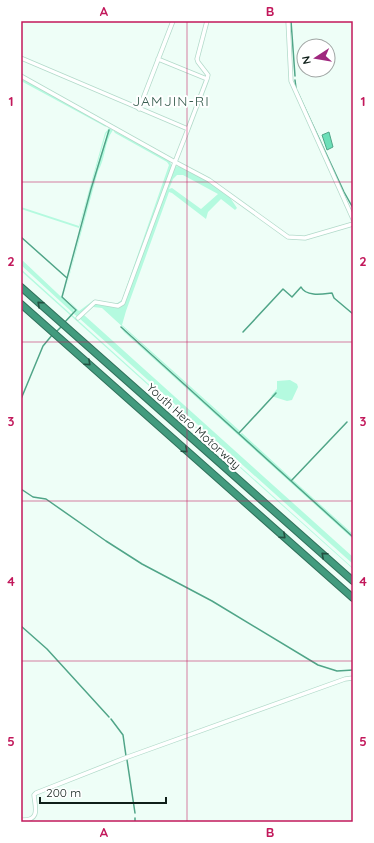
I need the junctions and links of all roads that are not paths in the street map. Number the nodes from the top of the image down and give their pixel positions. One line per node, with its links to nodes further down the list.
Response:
1 (173, 21): 5 (street)
2 (207, 21): 7 (street)
3 (288, 21): 11 (street)
4 (21, 58): 8 (street)
5 (158, 59): 7 (street); 8 (street)
6 (21, 76): 10 (street)
7 (207, 79): 9 (street)
8 (139, 109): 9 (street)
9 (188, 129): 10 (street)
10 (174, 162): 12 (street); 15 (street)
11 (353, 219)
12 (353, 224)
13 (21, 287): 16 (highway, Youth Hero Motorway, one-way to 13)
14 (21, 304): 17 (highway, Youth Hero Motorway, one-way to 17)
15 (78, 318)
16 (353, 581)
17 (353, 598)
18 (353, 678): 19 (street)
19 (21, 820)

